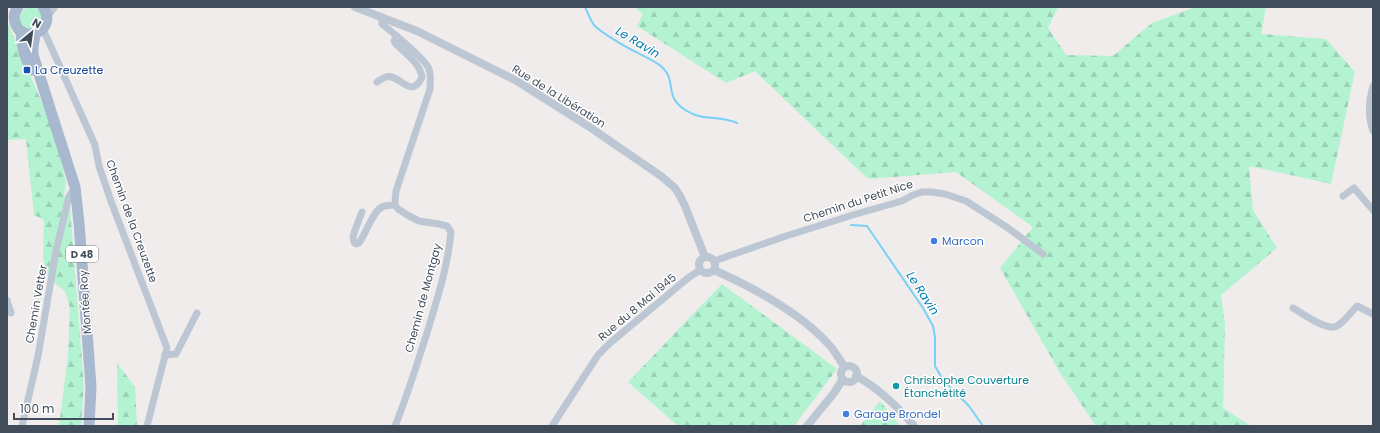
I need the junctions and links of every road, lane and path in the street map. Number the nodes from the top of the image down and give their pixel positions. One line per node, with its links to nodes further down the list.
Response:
1 (355, 7): 4 (street, Rue de la Libération)
2 (14, 10): 5 (main road)
3 (48, 10): 6 (main road)
4 (382, 17): 7 (street); 18 (street, Rue de la Libération)
5 (20, 31): 6 (main road); 10 (main road, D 48)
6 (39, 31): 10 (main road, D 48); 26 (street, Chemin de la Creuzette)
7 (397, 36): 8 (street); 14 (street)
8 (378, 82)
9 (1373, 86): 11 (street)
10 (43, 88): 12 (main road, Montée Roy / D 48)
11 (1373, 131)
12 (75, 187): 30 (street, Chemin Vetter); 31 (main road, Montée Roy / D 48)
13 (1343, 196): 15 (street)
14 (395, 205): 16 (street); 33 (street, Chemin de Montgay)
15 (1373, 210)
16 (362, 212)
17 (1043, 254): 19 (street, Chemin du Petit Nice)
18 (706, 257): 19 (street); 20 (street)
19 (714, 266): 20 (street); 27 (street)
20 (700, 270): 34 (street, Rue du 8 Mai 1945)
21 (7, 300): 23 (street)
22 (1293, 308): 25 (street)
23 (12, 313)
24 (197, 313): 26 (street)
25 (1373, 314)
26 (166, 351): 32 (street)
27 (845, 367): 28 (street); 29 (street)
28 (856, 376): 29 (street); 36 (street)
29 (843, 379): 35 (street)
30 (22, 426)
31 (89, 426)
32 (147, 426)
33 (395, 426)
34 (552, 426)
35 (807, 426)
36 (914, 426)

